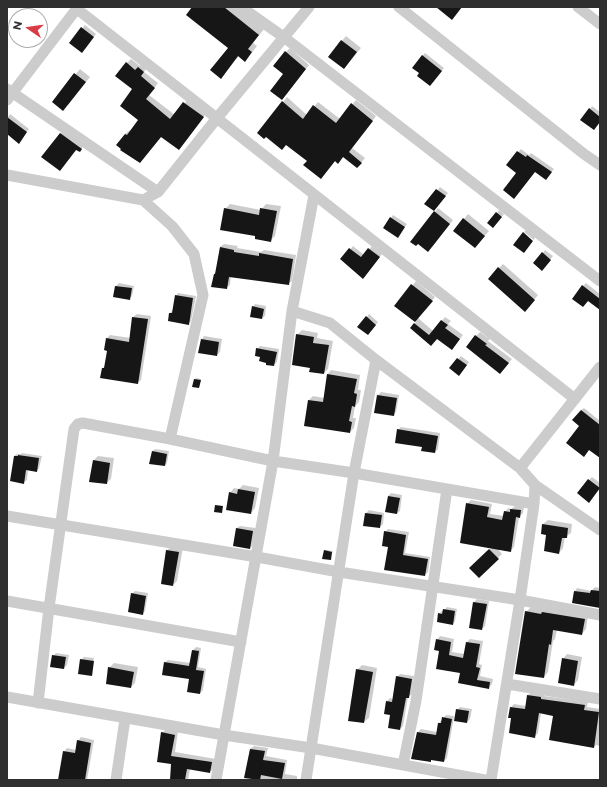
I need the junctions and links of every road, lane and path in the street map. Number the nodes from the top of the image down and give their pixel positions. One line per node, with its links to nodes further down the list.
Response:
1 (241, 7): 7 (street)
2 (309, 7): 7 (street)
3 (399, 7): 10 (street)
4 (578, 7): 6 (street)
5 (78, 8): 8 (street); 9 (street)
6 (600, 24)
7 (285, 38): 9 (street); 15 (street)
8 (9, 94): 12 (street)
9 (217, 118): 12 (street); 13 (street)
10 (600, 165)
11 (7, 175): 14 (street)
12 (158, 192): 14 (street)
13 (314, 194): 16 (street); 19 (street)
14 (143, 200): 20 (street)
15 (600, 281)
16 (292, 311): 17 (street); 21 (street)
17 (376, 360): 22 (street); 23 (street)
18 (600, 368): 19 (street)
19 (575, 399): 22 (street)
20 (170, 439): 21 (street); 28 (street)
21 (273, 461): 23 (street); 30 (street)
22 (520, 468): 24 (street)
23 (354, 473): 25 (street); 31 (street)
24 (535, 485): 26 (street); 29 (street)
25 (447, 488): 26 (street); 32 (street)
26 (534, 504): 33 (street)
27 (7, 516): 28 (street)
28 (61, 525): 30 (street); 35 (street)
29 (600, 530)
30 (257, 557): 31 (street); 37 (street)
31 (339, 572): 32 (street); 44 (street)
32 (432, 586): 33 (street); 45 (street)
33 (520, 600): 36 (street); 38 (street)
34 (7, 601): 35 (street)
35 (49, 608): 37 (street); 41 (street)
36 (600, 615)
37 (241, 642): 43 (street)
38 (506, 684): 40 (street); 50 (street)
39 (7, 697): 41 (street)
40 (600, 699)
41 (38, 703): 42 (street)
42 (126, 719): 43 (street); 46 (street)
43 (224, 736): 44 (street); 47 (street)
44 (311, 748): 45 (street); 48 (street)
45 (403, 765): 49 (street)
46 (116, 780)
47 (216, 780)
48 (306, 780)
49 (485, 780)
50 (491, 780)

